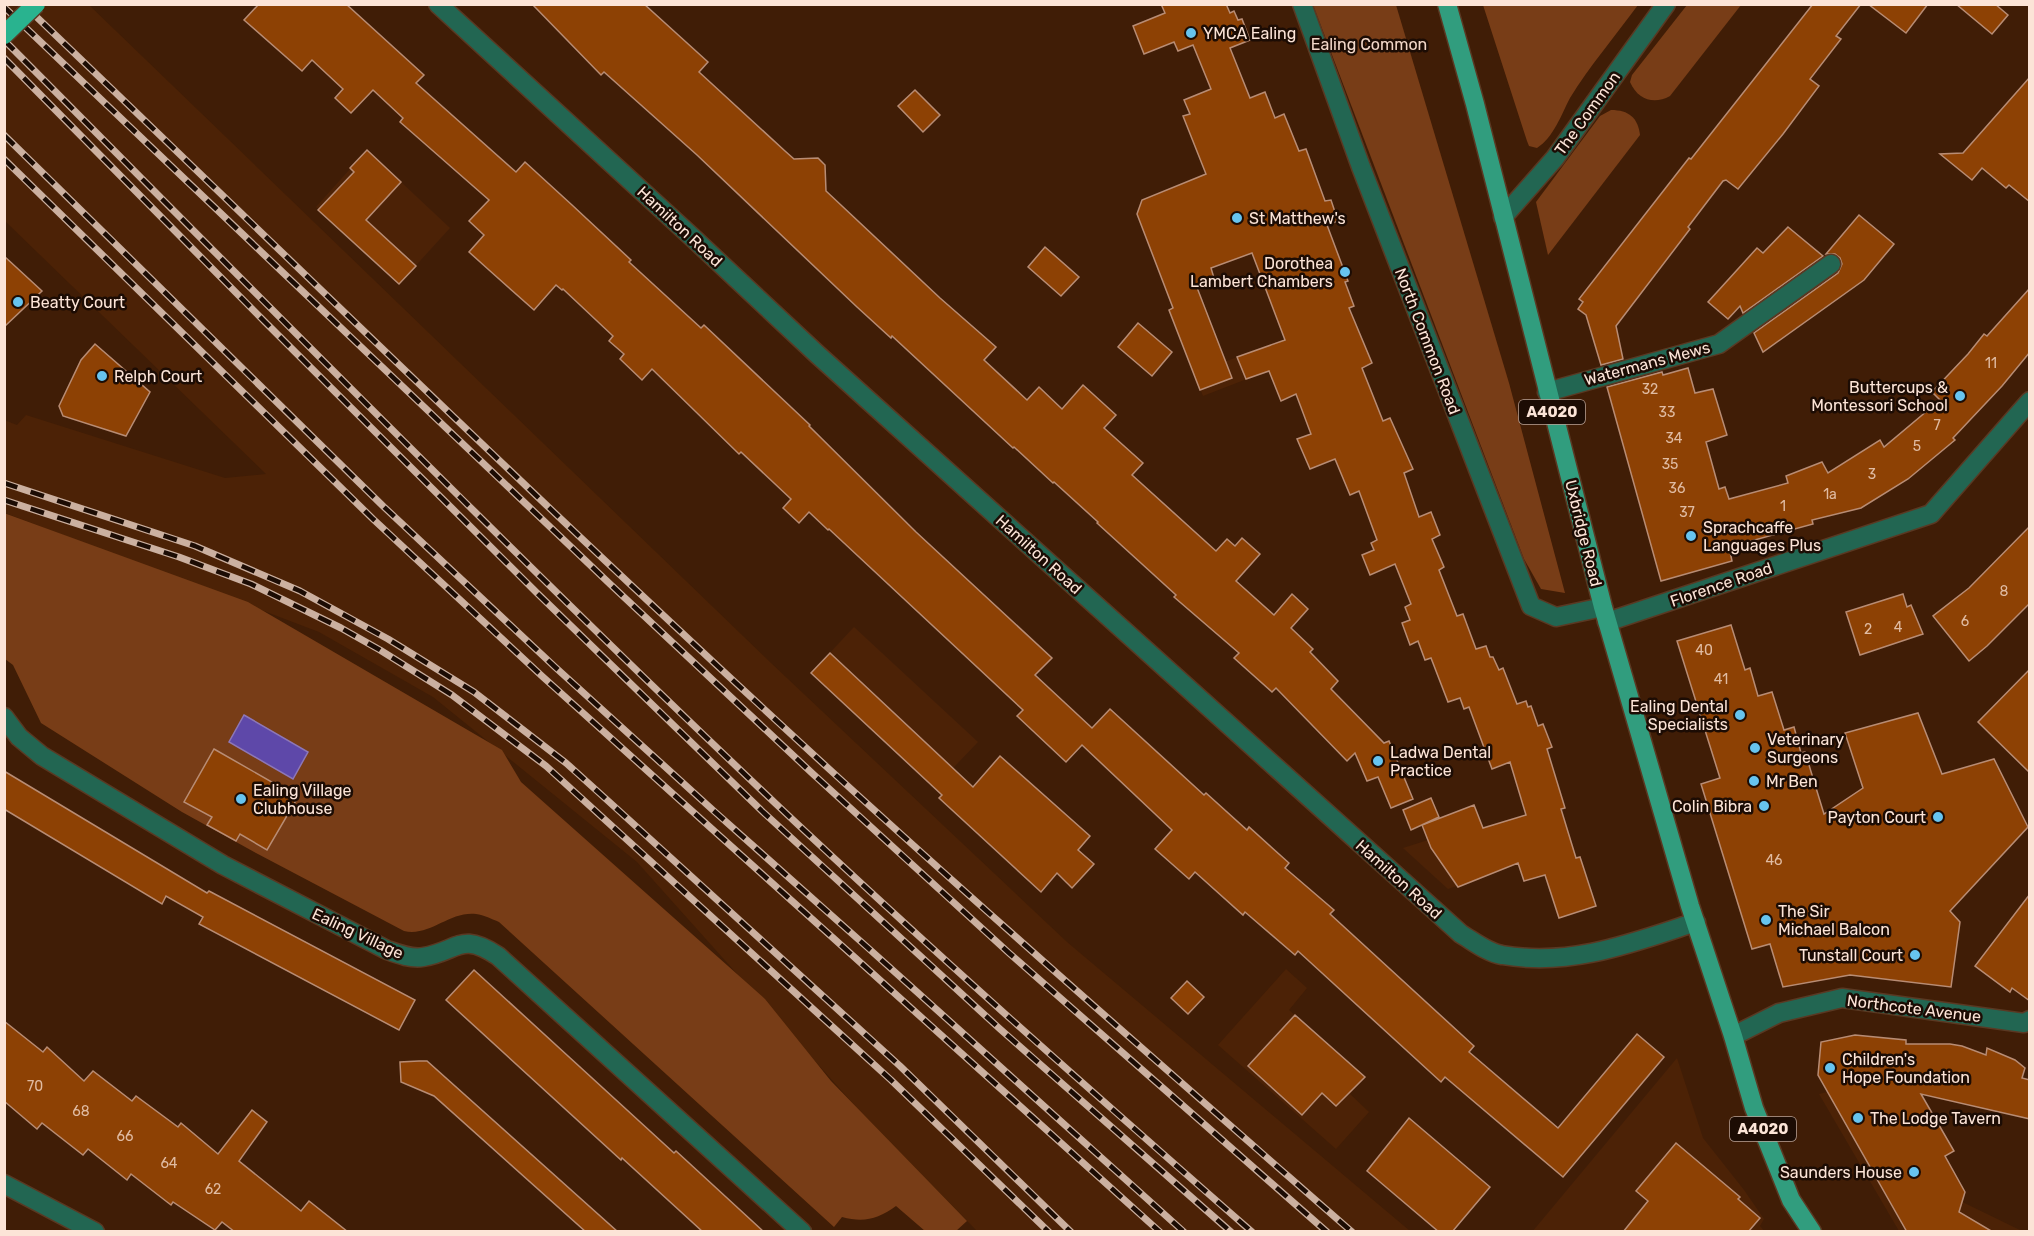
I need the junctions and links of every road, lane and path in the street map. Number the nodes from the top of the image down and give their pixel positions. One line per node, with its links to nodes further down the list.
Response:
1 (36, 4): 6 (highway, bridge)
2 (438, 4): 13 (street, Hamilton Road)
3 (1302, 4): 11 (street, North Common Road)
4 (1447, 4): 7 (main road, Uxbridge Road / A4020)
5 (1666, 4): 7 (street, The Common)
6 (4, 35)
7 (1503, 216): 9 (main road, Uxbridge Road / A4020)
8 (1831, 264): 9 (street, Watermans Mews)
9 (1547, 392): 11 (main road, Uxbridge Road / A4020)
10 (2030, 401): 11 (street, Florence Road)
11 (1605, 615): 13 (main road, Uxbridge Road / A4020)
12 (4, 717): 18 (street, Ealing Village)
13 (1696, 922): 15 (main road, Uxbridge Road / A4020)
14 (2030, 1020): 15 (street, Northcote Avenue)
15 (1734, 1036): 19 (main road, Uxbridge Road / A4020)
16 (4, 1184): 17 (street)
17 (95, 1232)
18 (802, 1232)
19 (1812, 1232)

